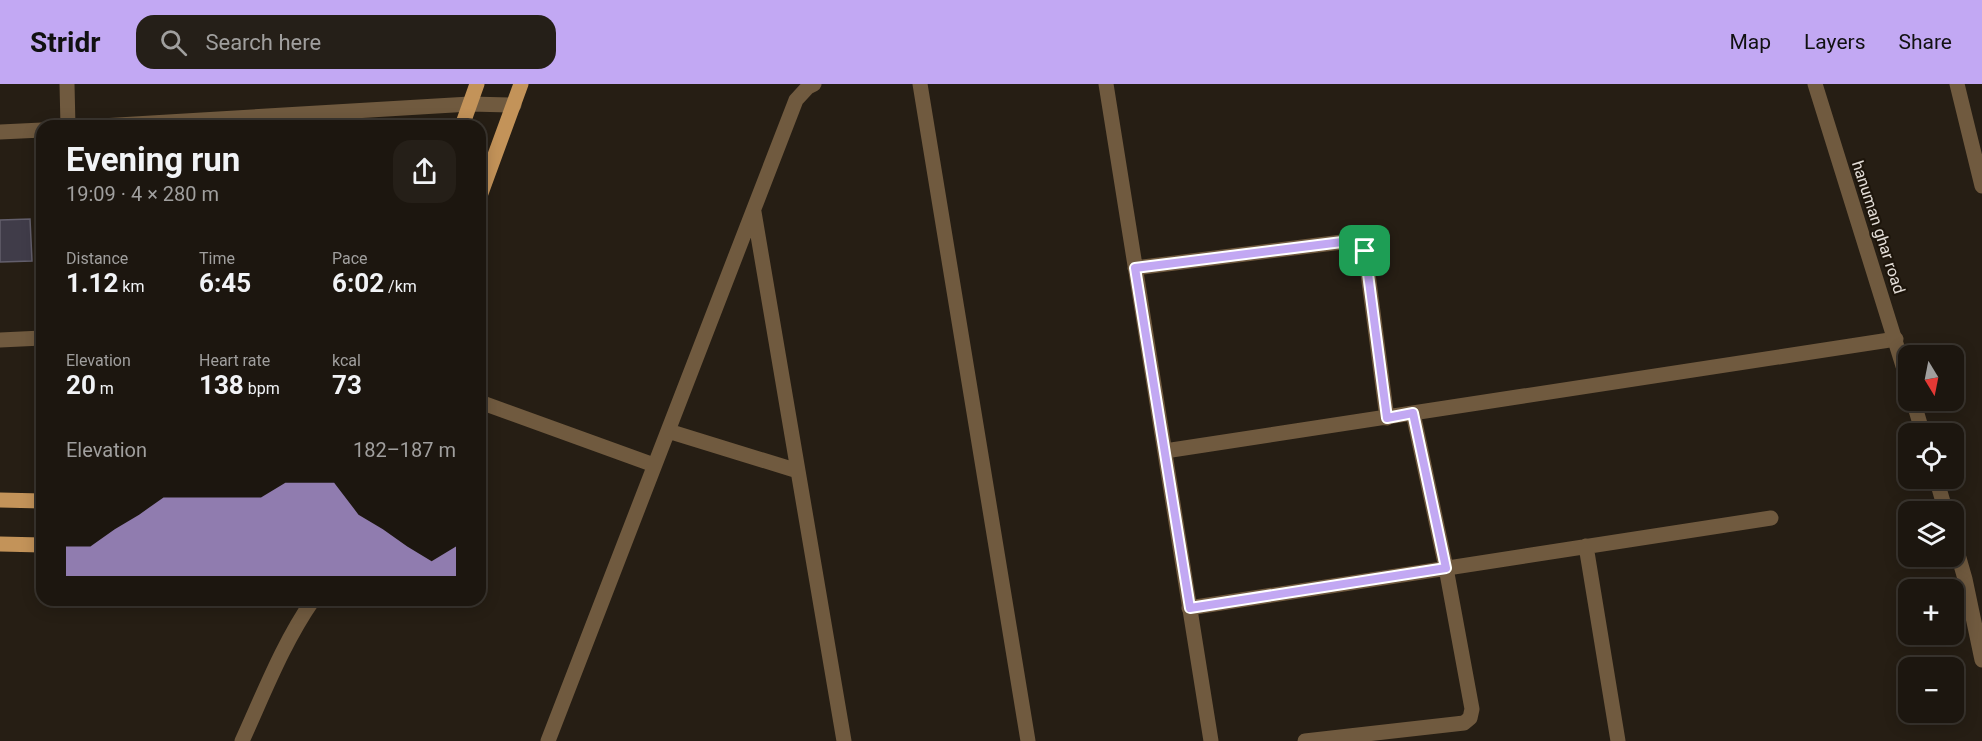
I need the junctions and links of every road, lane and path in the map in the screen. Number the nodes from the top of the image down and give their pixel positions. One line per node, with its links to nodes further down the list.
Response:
1 (68, 84): 11 (street)
2 (477, 84): 9 (main road)
3 (521, 84): 10 (main road)
4 (814, 84): 18 (street)
5 (920, 84): 47 (street)
6 (1106, 84): 19 (street)
7 (1815, 84): 21 (street, hanuman ghar road)
8 (1957, 84): 17 (street)
9 (470, 104): 10 (street); 12 (street); 13 (main road)
10 (514, 105): 16 (main road)
11 (68, 120)
12 (202, 120)
13 (464, 120)
14 (36, 130): 15 (street)
15 (0, 132)
16 (486, 180)
17 (1982, 186)
18 (754, 210): 27 (street); 30 (street)
19 (1135, 268): 26 (street); 28 (street)
20 (36, 338): 22 (street)
21 (1896, 339): 23 (street, hanuman ghar road); 25 (street)
22 (0, 340)
23 (1898, 346)
24 (486, 404): 29 (street)
25 (1413, 413): 26 (street); 38 (street)
26 (1387, 418): 28 (street)
27 (668, 431): 29 (street); 30 (street)
28 (1165, 452): 41 (street)
29 (654, 465): 45 (street)
30 (798, 471): 46 (street)
31 (0, 500): 32 (main road)
32 (36, 501)
33 (1771, 518): 36 (street)
34 (0, 544): 35 (main road)
35 (36, 545)
36 (1586, 546): 38 (street); 50 (street)
37 (1962, 567): 43 (street)
38 (1446, 568): 41 (street); 49 (street)
39 (302, 606): 42 (street)
40 (309, 606): 42 (street)
41 (1190, 608): 48 (street)
42 (301, 617): 44 (street)
43 (1982, 660)
44 (242, 741)
45 (548, 741)
46 (844, 741)
47 (1028, 741)
48 (1211, 741)
49 (1305, 741)
50 (1618, 741)

